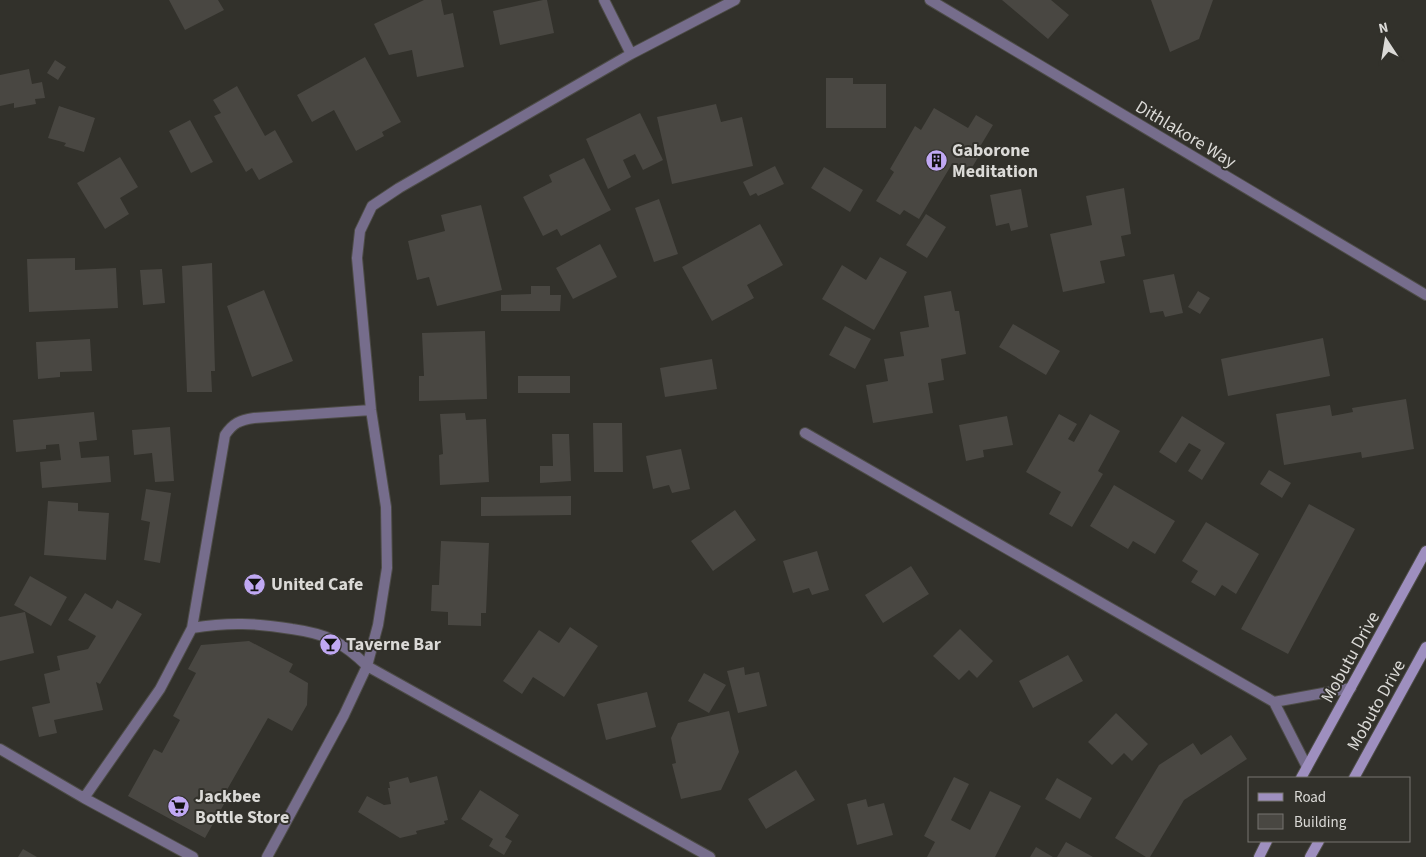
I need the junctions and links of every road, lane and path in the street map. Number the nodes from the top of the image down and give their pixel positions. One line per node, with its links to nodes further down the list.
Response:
1 (604, 0): 4 (street)
2 (736, 0): 4 (street)
3 (930, 0): 5 (street, Dithlakore Way)
4 (631, 54): 6 (street)
5 (1426, 295)
6 (371, 410): 9 (street); 11 (street)
7 (805, 433): 13 (street)
8 (1426, 551): 12 (main road, Mobutu Drive)
9 (192, 628): 11 (street); 18 (street)
10 (1426, 647): 17 (main road, Mobuto Drive)
11 (367, 666): 22 (street); 23 (street)
12 (1351, 688): 13 (street); 15 (main road, Mobutu Drive)
13 (1274, 702): 15 (street)
14 (0, 748): 18 (street)
15 (1307, 767): 16 (main road, Mobutu Drive)
16 (1302, 777)
17 (1355, 777)
18 (84, 798): 21 (street)
19 (1266, 842): 24 (main road)
20 (1318, 842): 25 (main road)
21 (193, 857)
22 (267, 857)
23 (710, 857)
24 (1259, 857)
25 (1310, 857)

